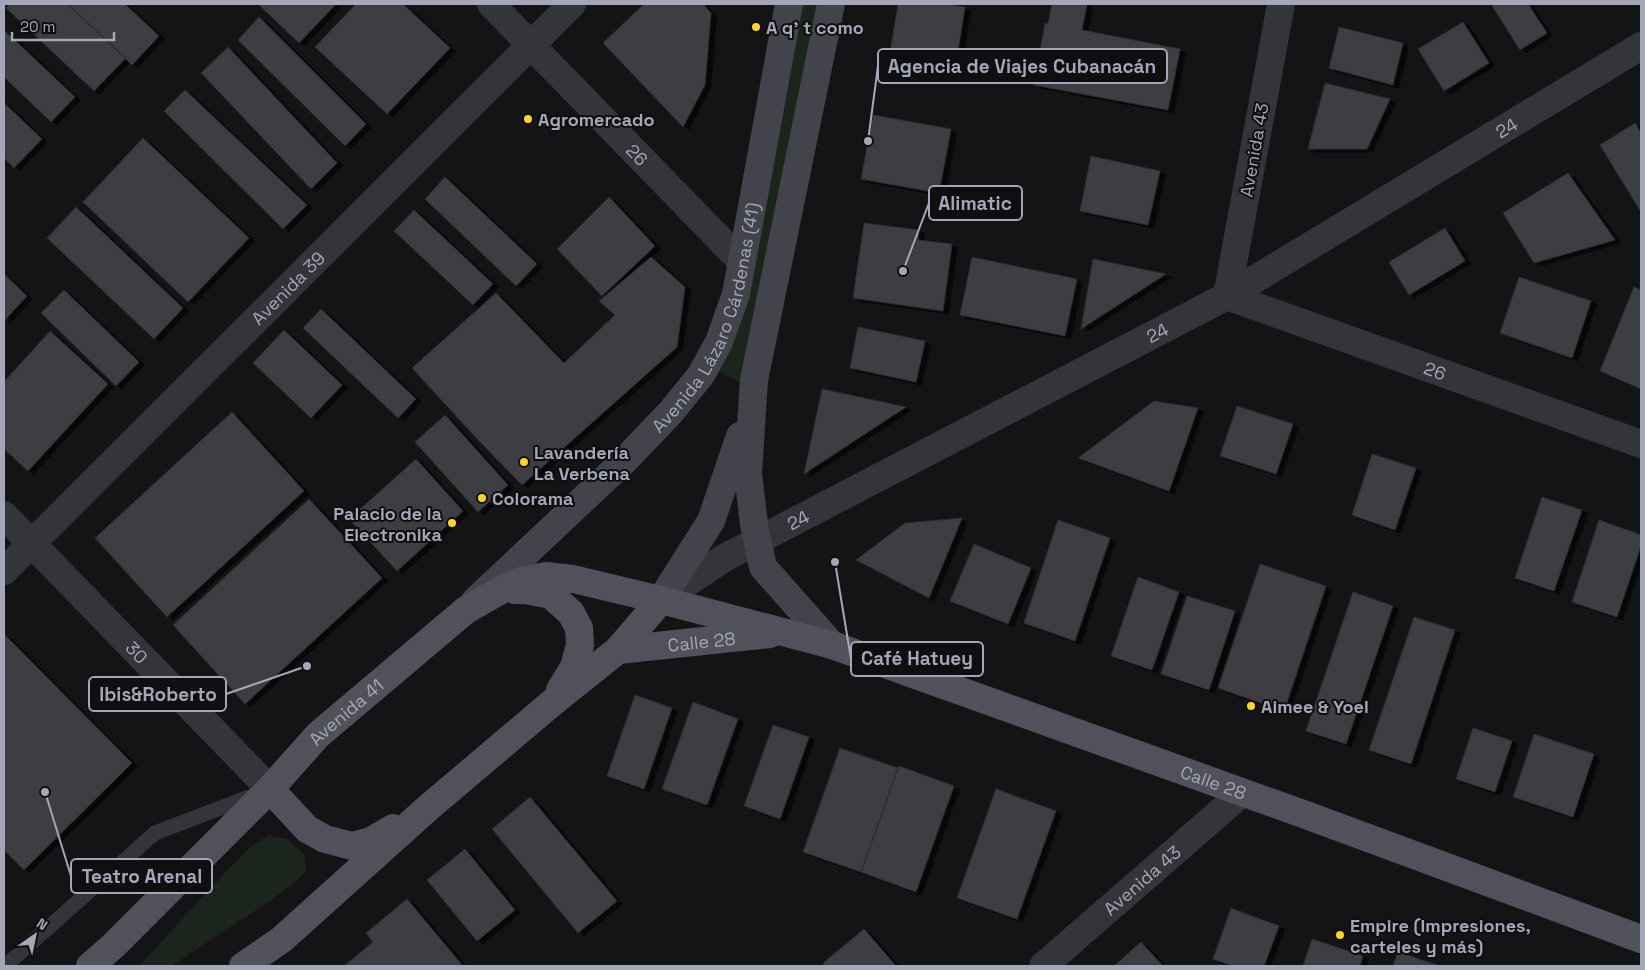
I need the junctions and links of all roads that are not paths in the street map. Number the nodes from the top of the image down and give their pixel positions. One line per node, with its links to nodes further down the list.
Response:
1 (491, 4): 6 (street, 26)
2 (572, 4): 6 (street, Avenida 39)
3 (789, 4): 8 (main road, Avenida Lázaro Cárdenas (41))
4 (831, 4): 10 (main road)
5 (1281, 4): 9 (street, Avenida 43)
6 (531, 45): 8 (street, 26); 14 (street, Avenida 39)
7 (1641, 46): 9 (street, 24)
8 (742, 262): 18 (main road, Avenida Lázaro Cárdenas (41))
9 (1227, 296): 11 (street, 26); 13 (street, 24)
10 (753, 395): 13 (main road); 17 (main road)
11 (1641, 444)
12 (4, 515): 14 (street, 30)
13 (757, 542): 17 (street, 24); 20 (main road)
14 (32, 544): 15 (street, Avenida 39); 23 (street, 30)
15 (4, 571)
16 (501, 590): 17 (main road, Avenida 41); 18 (main road, Avenida 41); 22 (main road)
17 (661, 600): 19 (main road, Calle 28); 21 (main road)
18 (466, 610): 23 (main road, Avenida 41)
19 (785, 633): 20 (main road, Calle 28); 21 (main road, Calle 28)
20 (832, 645): 24 (main road, Calle 28)
21 (618, 650): 22 (main road)
22 (553, 702): 25 (main road)
23 (270, 789): 25 (main road); 27 (lane); 28 (main road, Avenida 41)
24 (1242, 793): 26 (main road, Calle 28); 30 (street, Avenida 43)
25 (430, 807): 29 (main road)
26 (1641, 938)
27 (5, 966)
28 (90, 966)
29 (243, 966)
30 (1043, 966)

